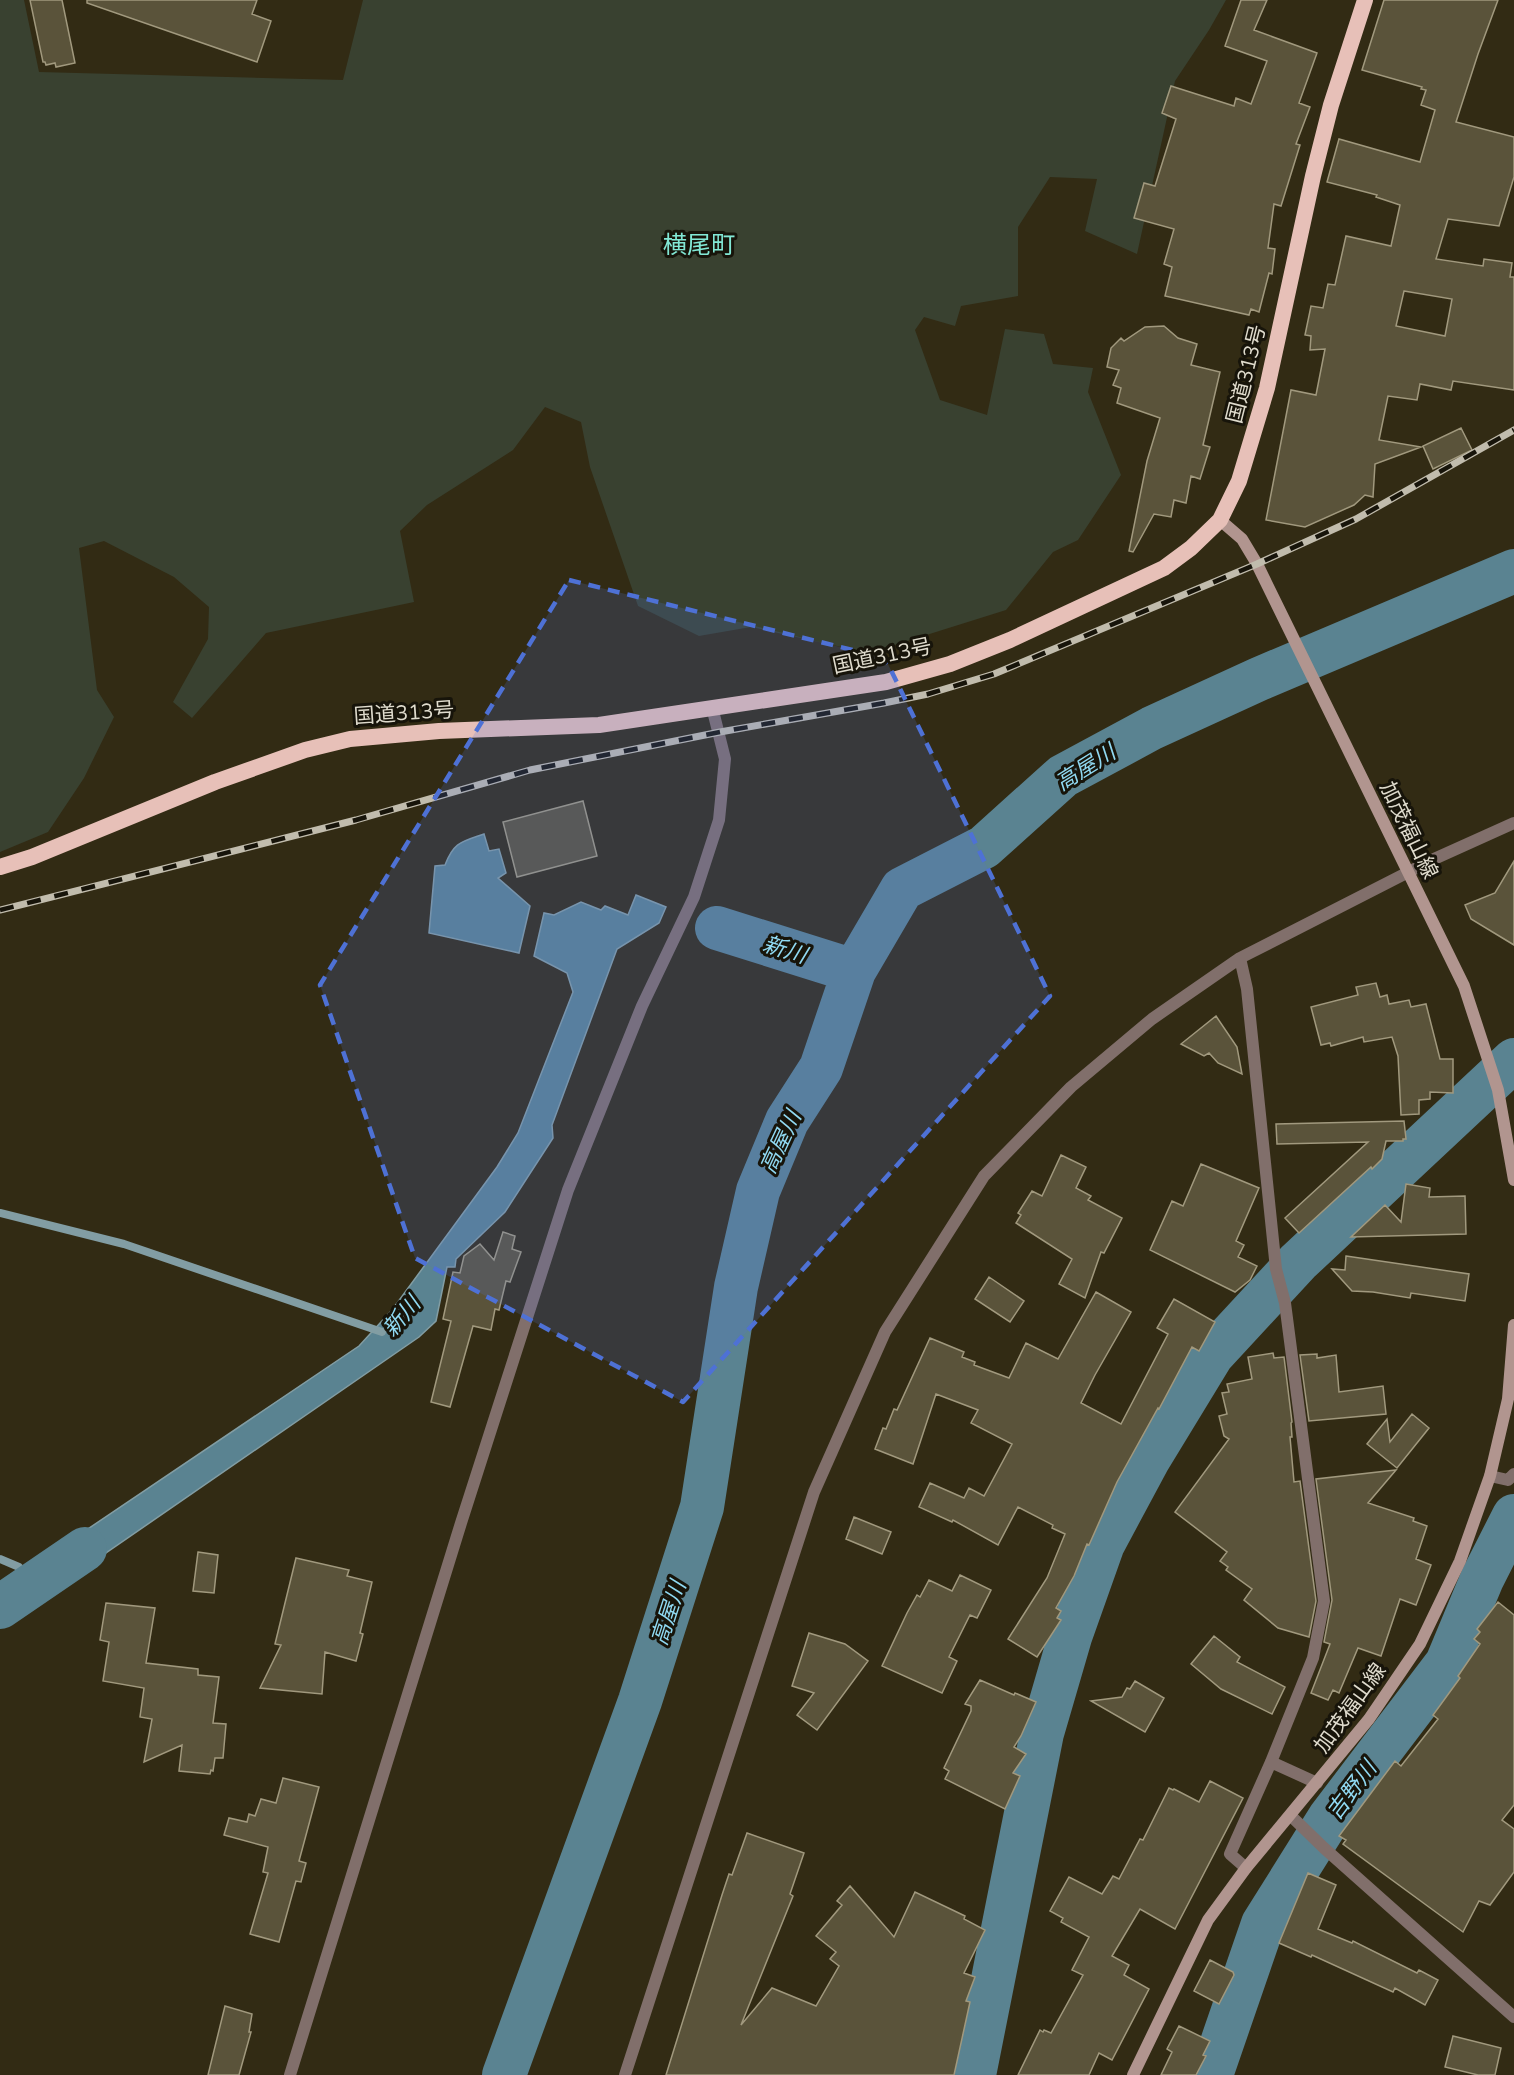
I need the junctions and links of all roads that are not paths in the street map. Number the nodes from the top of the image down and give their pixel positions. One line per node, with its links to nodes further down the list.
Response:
1 (1365, 0): 2 (highway, 国道313号)
2 (1220, 519): 3 (highway, 国道313号); 6 (main road, 加茂福山線)
3 (712, 707): 5 (highway, 国道313号); 18 (street)
4 (1514, 823): 6 (street)
5 (0, 867)
6 (1408, 873): 7 (street); 8 (main road, 加茂福山線)
7 (1240, 958): 13 (street); 19 (street)
8 (1514, 1180)
9 (1514, 1325): 10 (main road, 加茂福山線)
10 (1511, 1400): 12 (main road, 加茂福山線)
11 (1514, 1474): 12 (street)
12 (1490, 1476): 14 (main road, 加茂福山線)
13 (1271, 1762): 14 (street); 16 (street)
14 (1317, 1784): 15 (main road, 加茂福山線)
15 (1291, 1815): 16 (main road, 加茂福山線); 17 (street)
16 (1246, 1868): 20 (main road, 加茂福山線)
17 (1514, 2017)
18 (290, 2075)
19 (626, 2075)
20 (1133, 2075)

